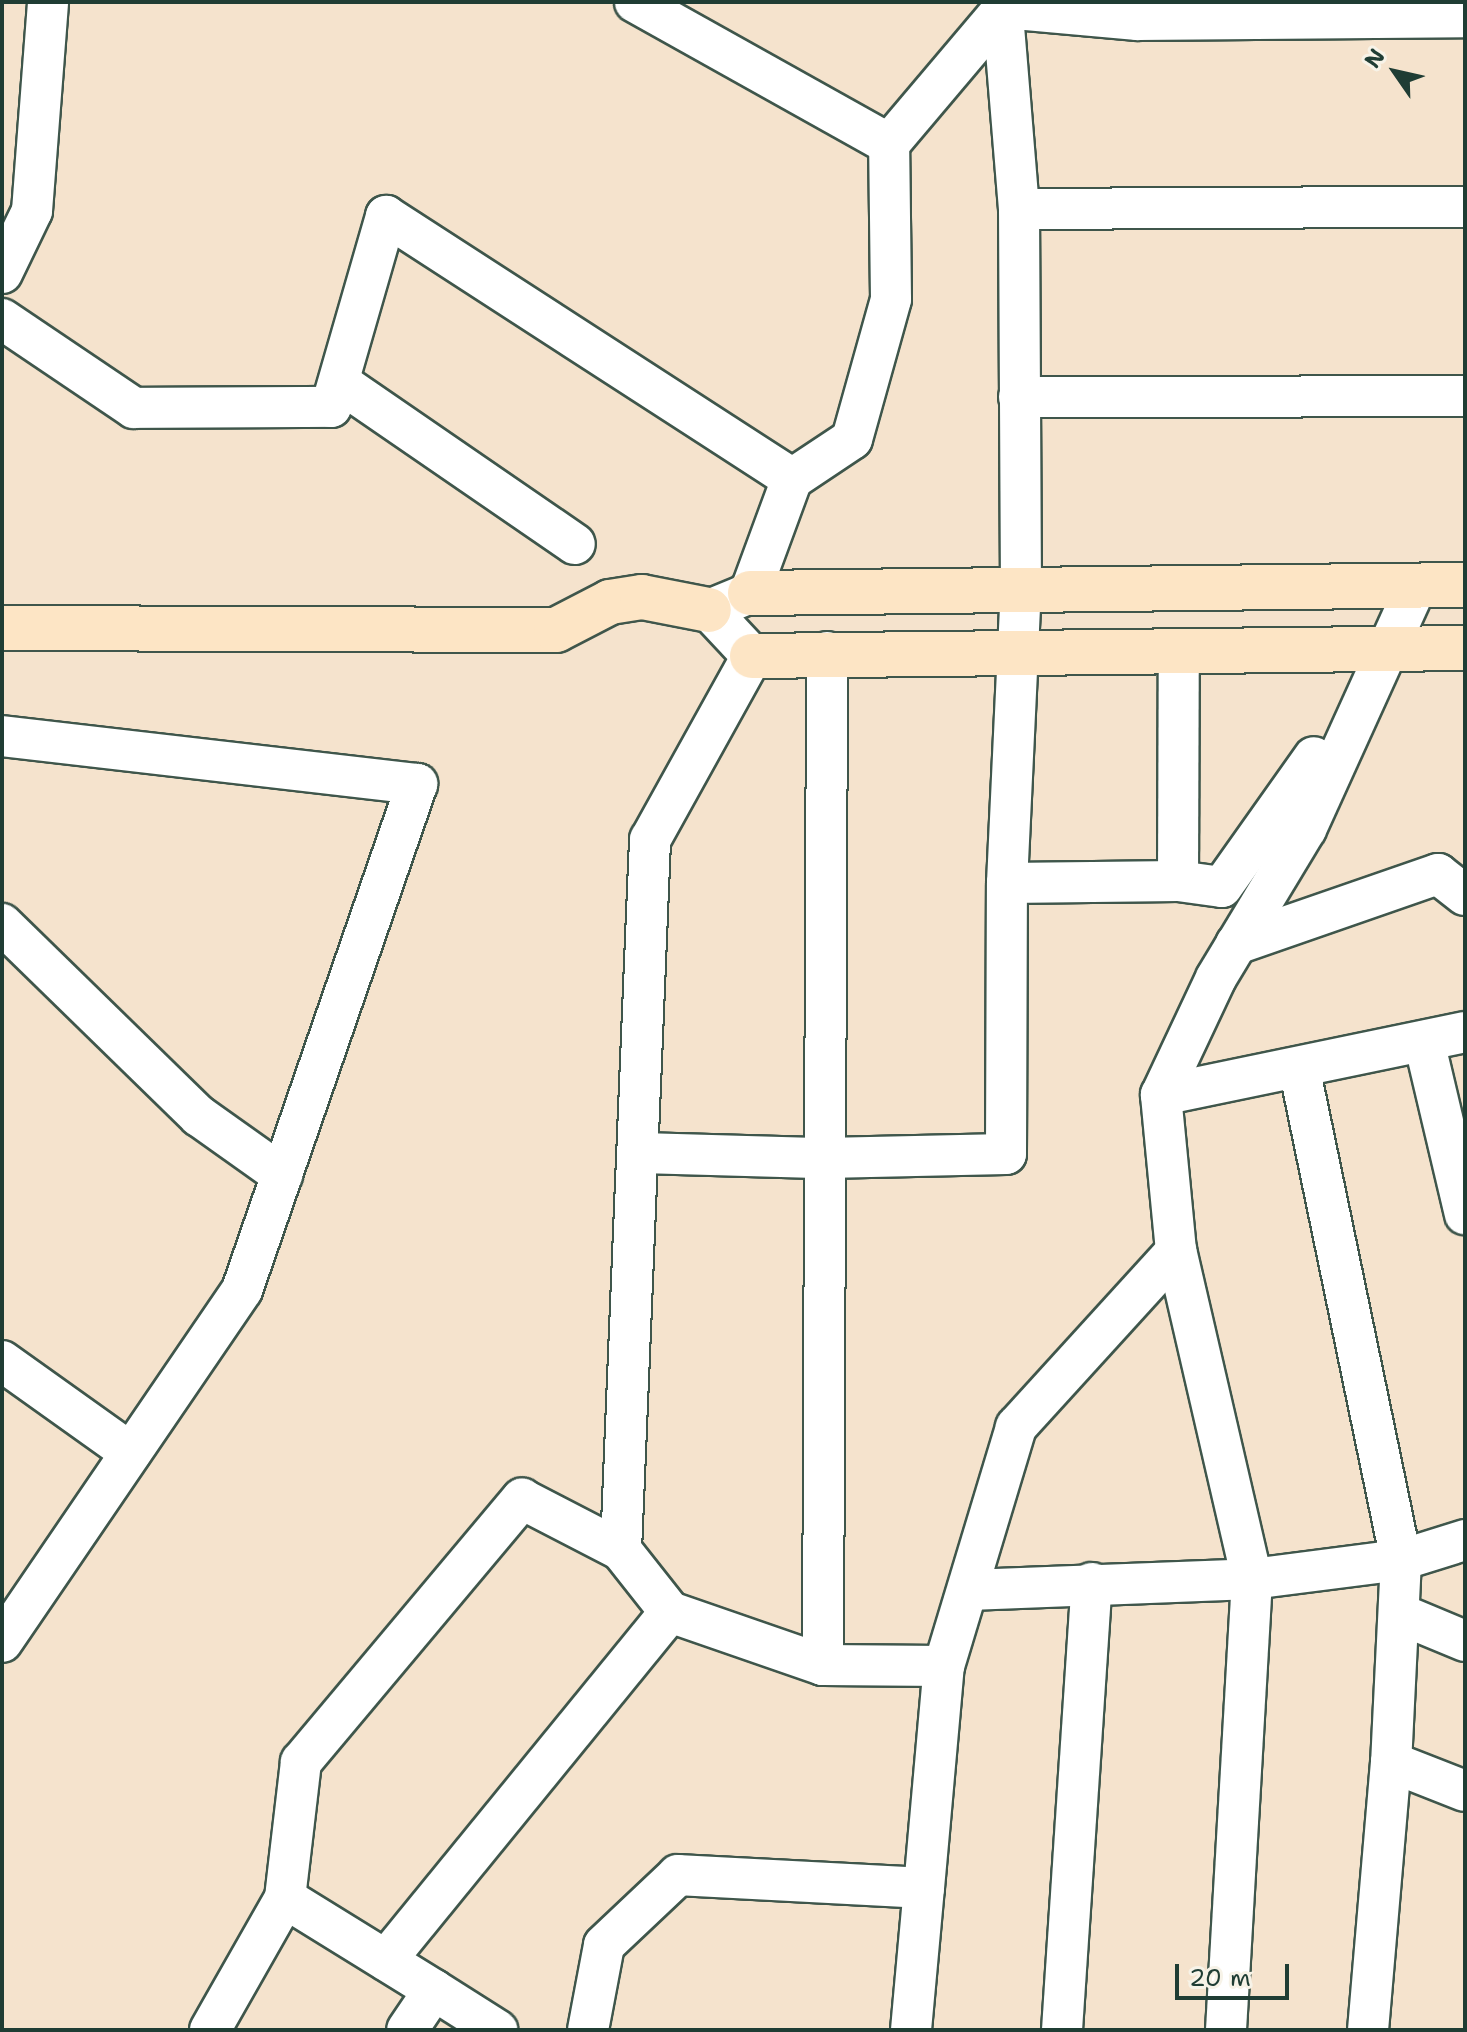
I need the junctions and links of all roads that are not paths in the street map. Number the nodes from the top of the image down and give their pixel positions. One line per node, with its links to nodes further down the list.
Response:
1 (48, 2): 10 (street)
2 (635, 2): 7 (street)
3 (1003, 5): 5 (street); 7 (street); 9 (street)
4 (1387, 10): 5 (street); 6 (street)
5 (1138, 11)
6 (1465, 17)
7 (889, 144): 15 (street)
8 (1465, 207): 9 (street)
9 (1019, 209): 14 (street)
10 (2, 273)
11 (2, 319): 12 (street)
12 (339, 382): 15 (street); 16 (street)
13 (1465, 396): 14 (street)
14 (1019, 397): 19 (street)
15 (792, 479): 20 (street)
16 (575, 544)
17 (1465, 585): 18 (street)
18 (1416, 586): 19 (street); 24 (street)
19 (1021, 591): 20 (street); 27 (street)
20 (750, 593): 21 (street)
21 (709, 610): 22 (street); 28 (street)
22 (2, 628)
23 (1465, 648): 24 (street)
24 (1389, 649): 25 (street); 35 (street)
25 (1179, 651): 27 (street); 31 (street)
26 (827, 652): 27 (street); 28 (street); 41 (street)
27 (1017, 655): 32 (street)
28 (752, 656): 40 (street)
29 (2, 736): 42 (street)
30 (1314, 757): 31 (street)
31 (1178, 881): 32 (street)
32 (1007, 883): 41 (street)
33 (1465, 895): 35 (street)
34 (2, 924): 42 (street)
35 (1236, 944): 39 (street)
36 (1465, 1032): 37 (street)
37 (1424, 1041): 38 (street); 43 (street)
38 (1299, 1067): 39 (street); 49 (street)
39 (1161, 1095): 44 (street)
40 (641, 1153): 41 (street); 48 (street)
41 (825, 1158): 57 (street)
42 (282, 1175): 46 (street)
43 (1465, 1214)
44 (1176, 1251): 50 (street); 52 (street)
45 (2, 1361): 46 (street)
46 (131, 1453): 56 (street)
47 (1465, 1540): 49 (street)
48 (621, 1550): 53 (street); 62 (street)
49 (1401, 1560): 50 (street); 54 (street)
50 (1252, 1579): 51 (street); 71 (street)
51 (1092, 1583): 52 (street); 70 (street)
52 (969, 1590): 58 (street)
53 (670, 1612): 57 (street); 63 (street)
54 (1400, 1614): 55 (street); 59 (street)
55 (1465, 1641)
56 (2, 1642)
57 (823, 1665): 58 (street)
58 (944, 1666): 61 (street)
59 (1391, 1762): 60 (street); 72 (street)
60 (1465, 1791)
61 (924, 1888): 68 (street); 69 (street)
62 (285, 1898): 63 (street); 65 (street)
63 (386, 1960): 64 (street)
64 (434, 1990): 66 (street); 67 (street)
65 (210, 2030)
66 (407, 2030)
67 (497, 2030)
68 (588, 2030)
69 (911, 2030)
70 (1062, 2030)
71 (1226, 2030)
72 (1368, 2030)

